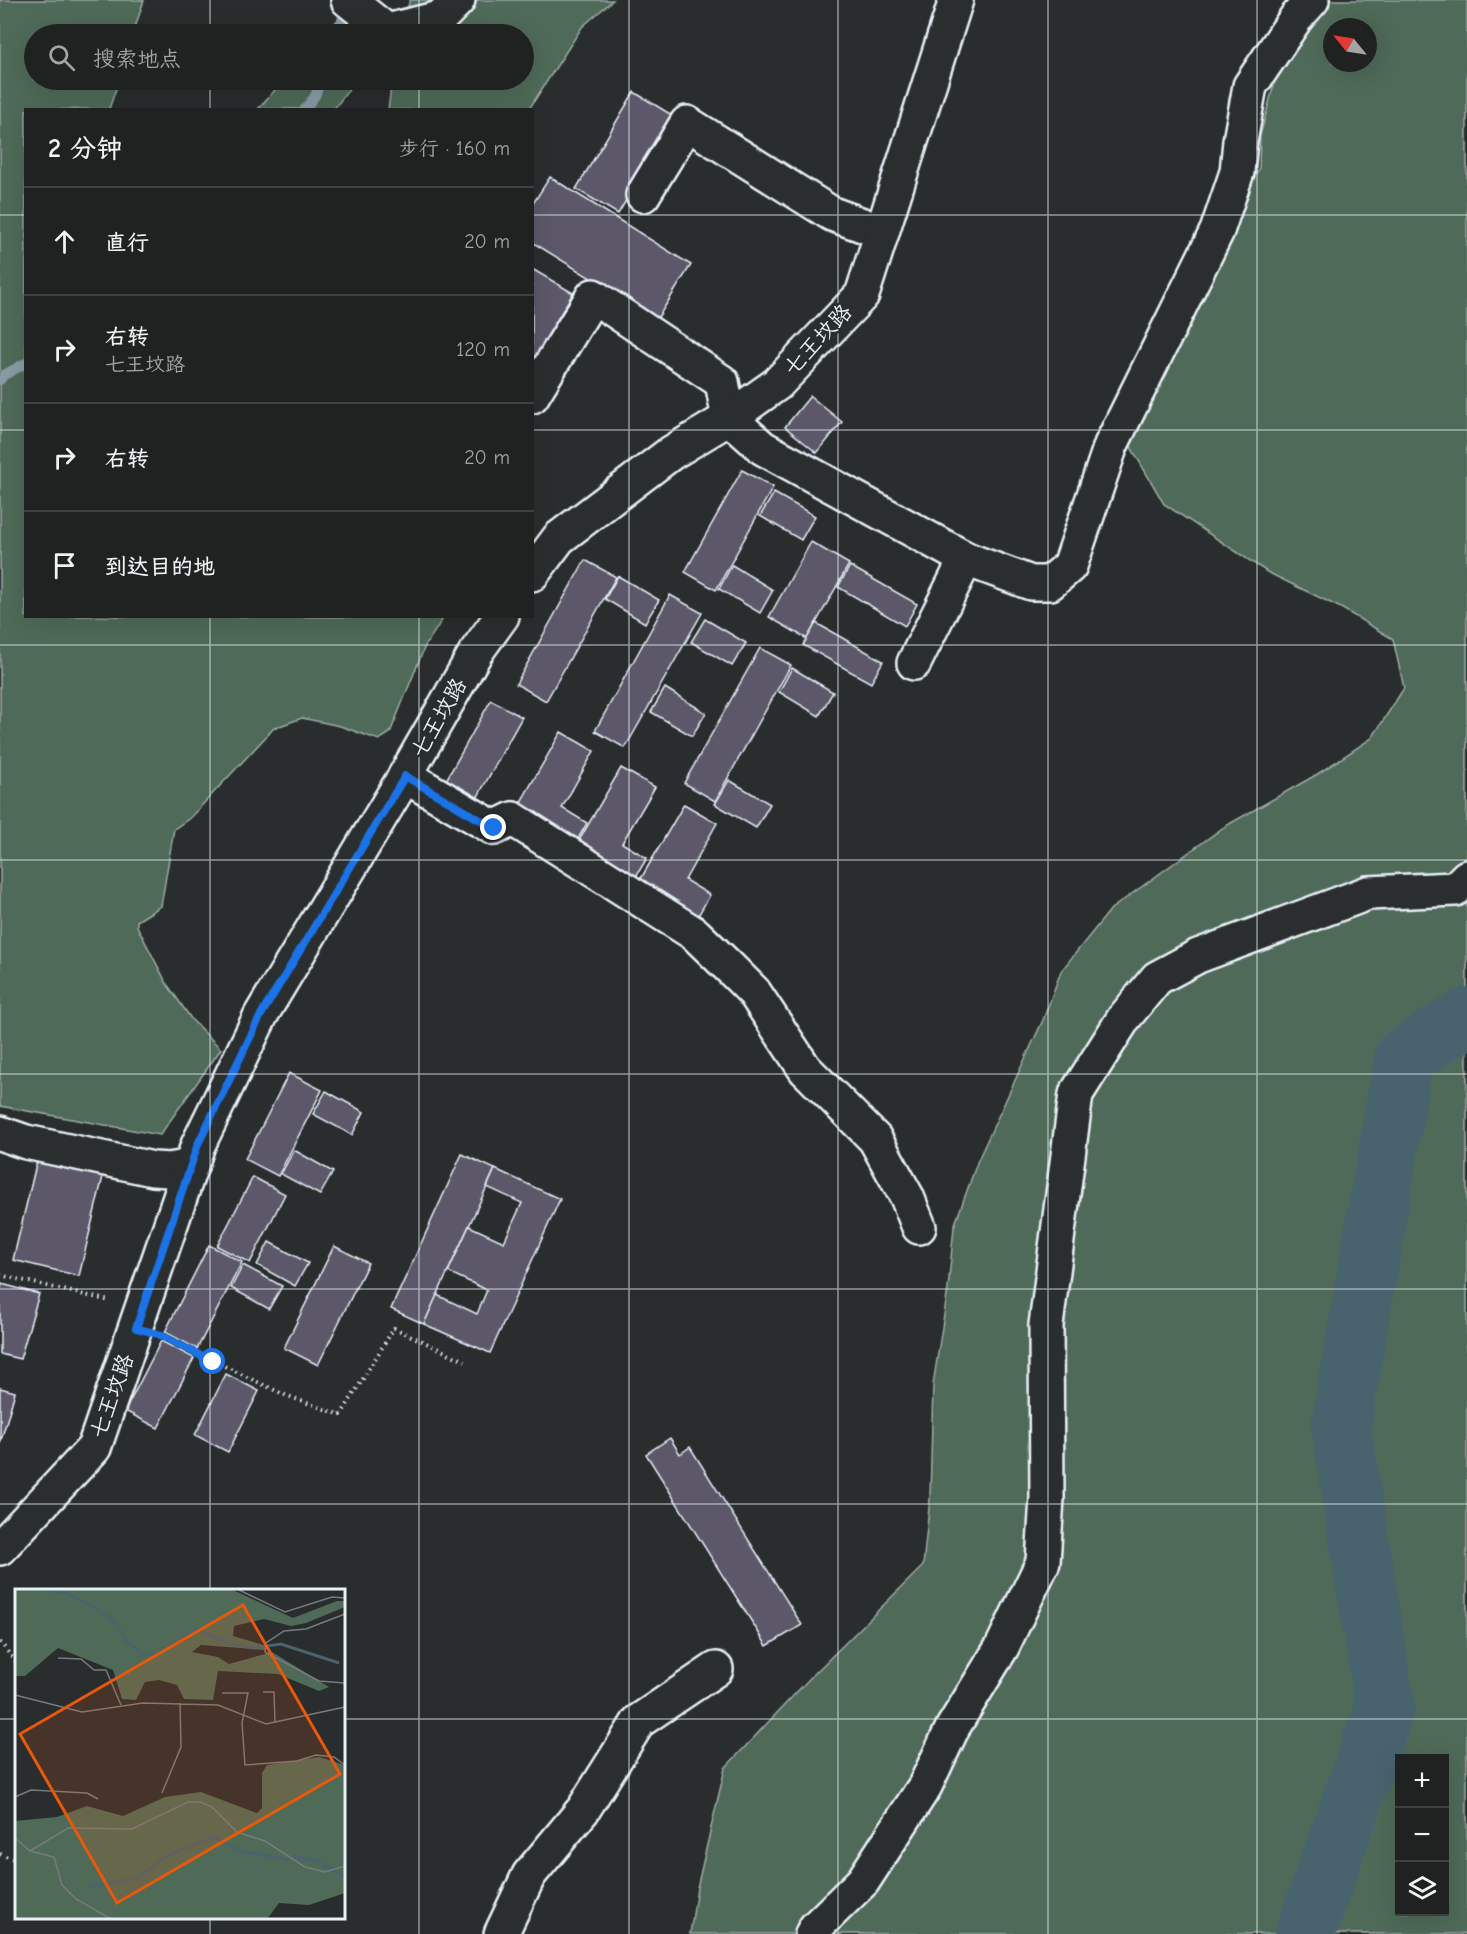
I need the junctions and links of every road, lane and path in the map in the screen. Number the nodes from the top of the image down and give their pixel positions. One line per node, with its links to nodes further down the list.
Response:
1 (348, 0): 5 (street)
2 (458, 0): 6 (street)
3 (956, 0): 8 (street, 七王坟路)
4 (1312, 0): 11 (street)
5 (378, 24)
6 (416, 24)
7 (643, 195): 8 (street)
8 (882, 232): 10 (street, 七王坟路)
9 (534, 393): 10 (street)
10 (729, 418): 11 (street); 12 (street, 七王坟路)
11 (966, 559): 14 (street)
12 (534, 571)
13 (501, 618): 15 (street, 七王坟路)
14 (914, 663)
15 (405, 776): 18 (street, 七王坟路); 19 (street)
16 (1467, 877): 30 (street)
17 (0, 1133): 18 (street)
18 (191, 1166): 21 (street, 七王坟路)
19 (919, 1227)
20 (0, 1275): 21 (path)
21 (140, 1318): 22 (path); 23 (street, 七王坟路)
22 (465, 1361)
23 (0, 1548)
24 (0, 1642): 25 (path)
25 (15, 1661)
26 (716, 1669): 29 (street)
27 (0, 1854): 28 (path)
28 (15, 1858)
29 (501, 1934)
30 (812, 1934)

